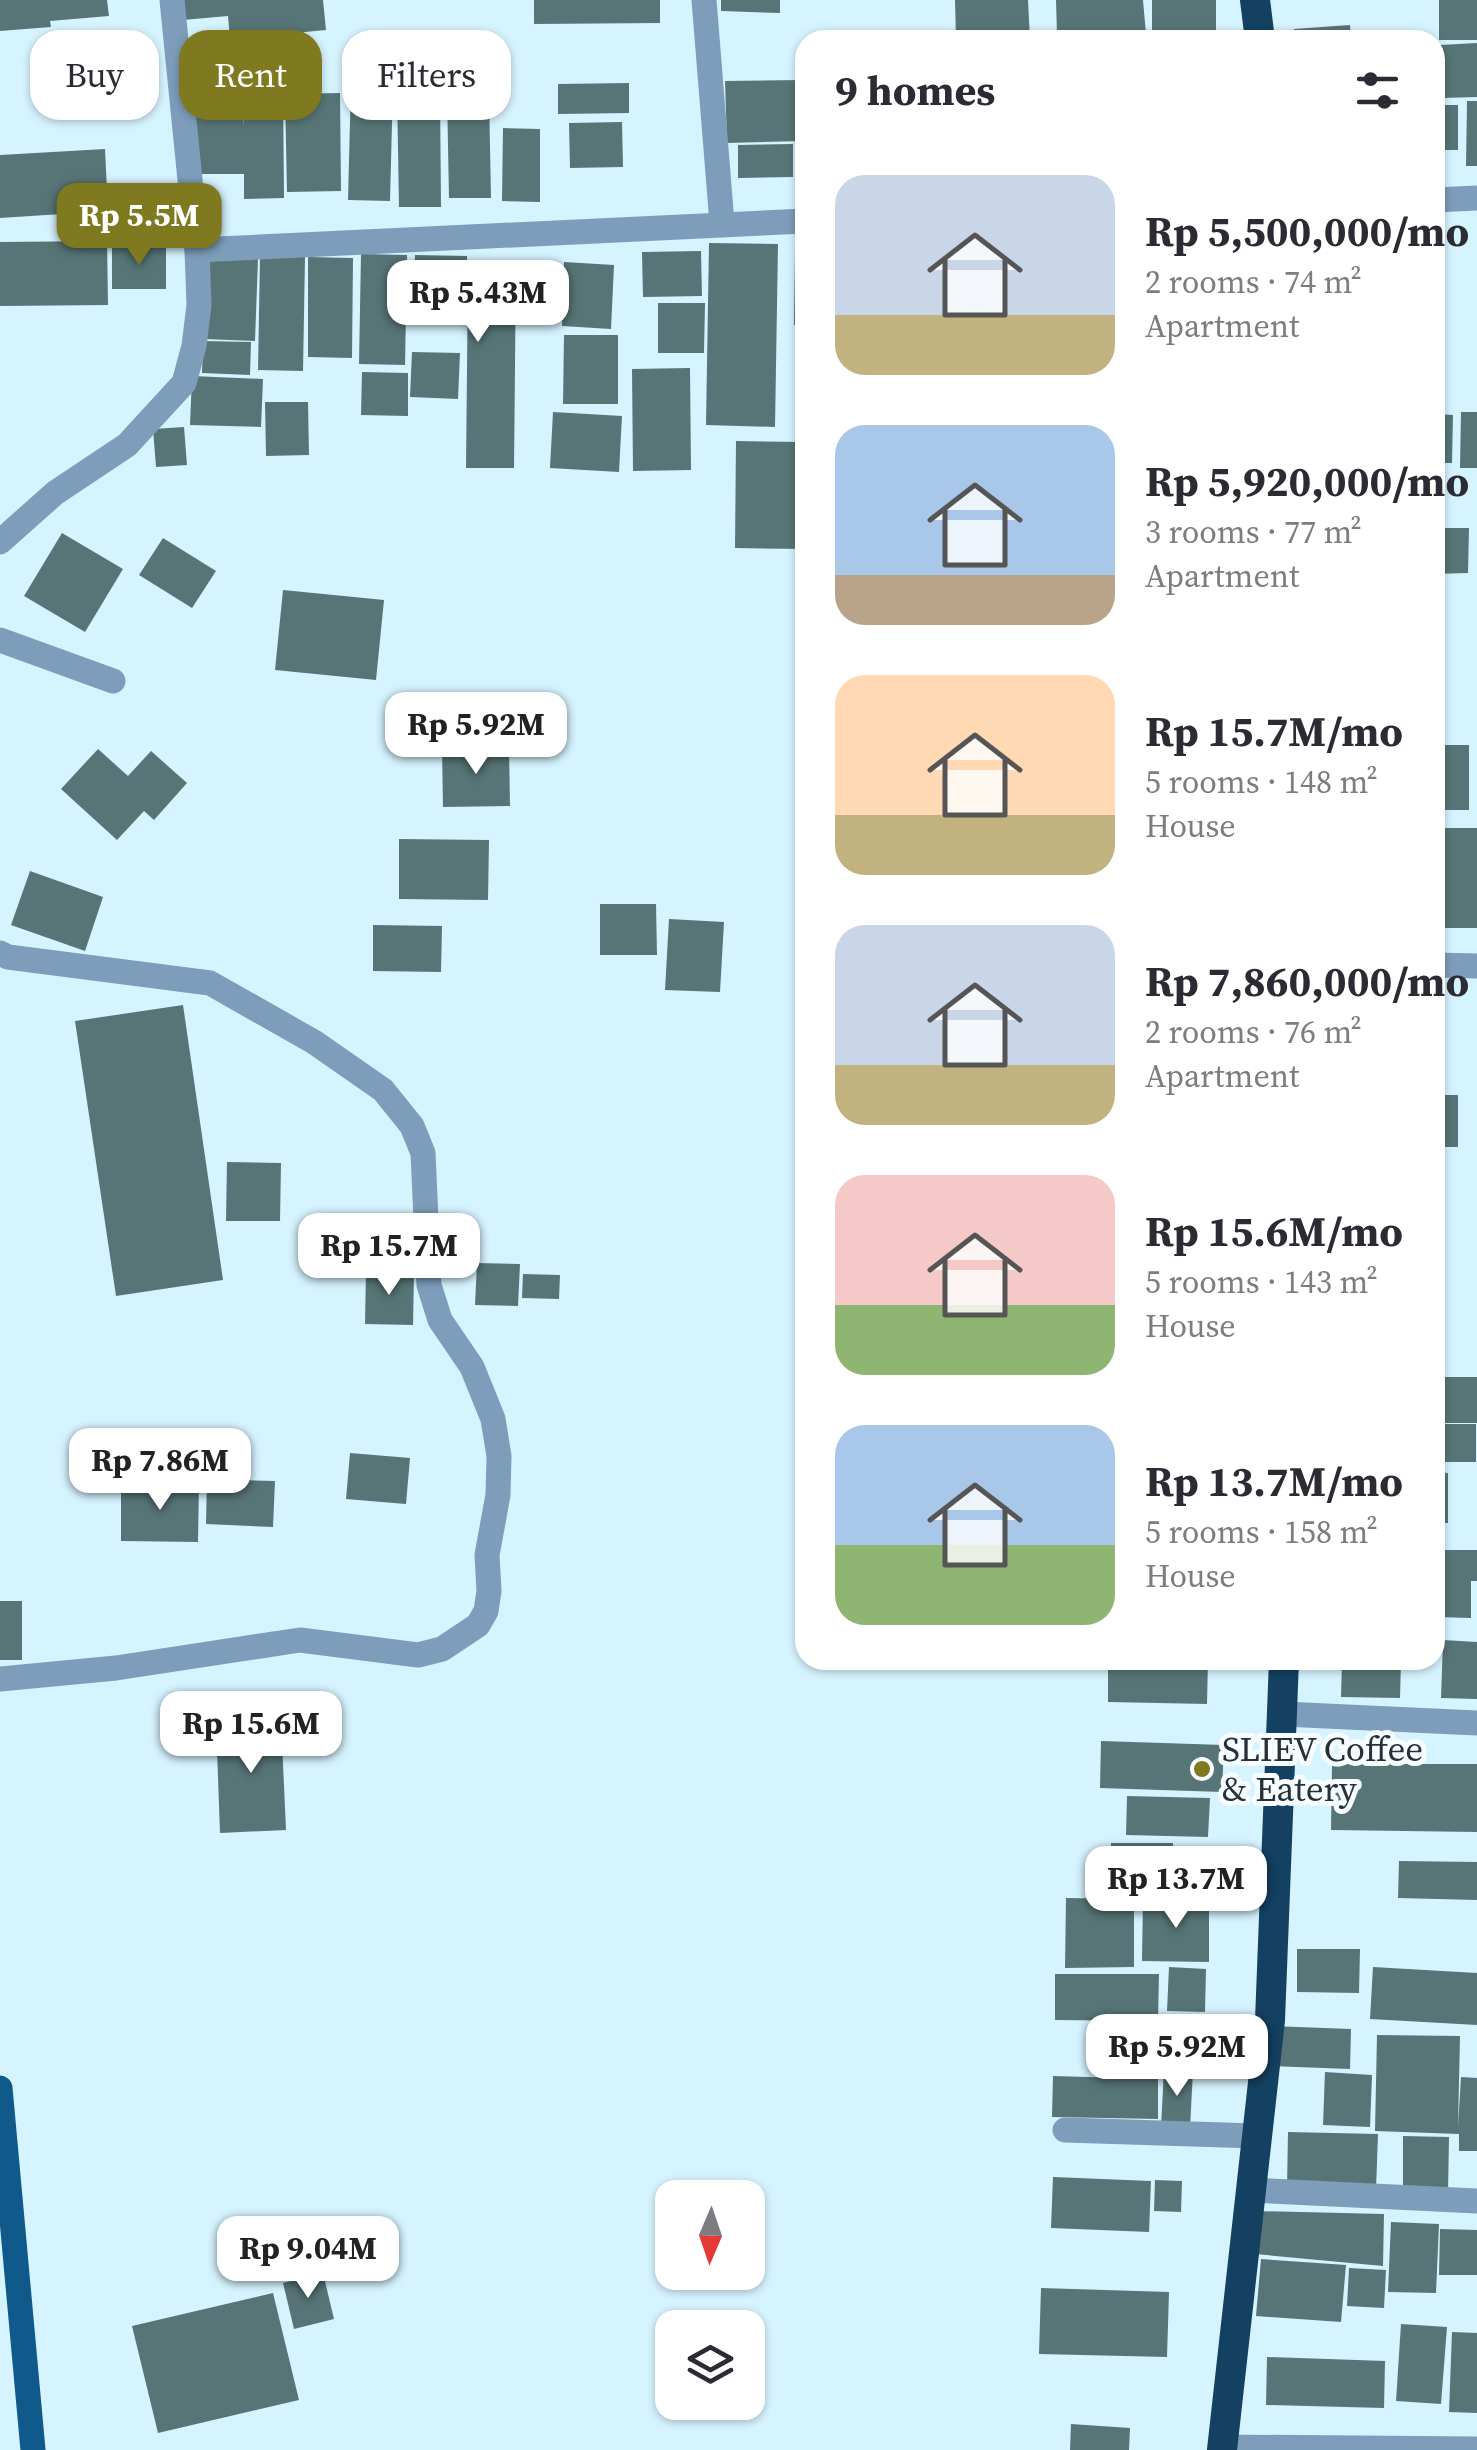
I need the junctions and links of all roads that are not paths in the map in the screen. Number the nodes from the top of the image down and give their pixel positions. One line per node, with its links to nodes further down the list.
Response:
1 (172, 0): 9 (street)
2 (704, 0): 8 (street)
3 (1255, 0): 4 (highway)
4 (1259, 30)
5 (1477, 198): 6 (street)
6 (1445, 200)
7 (795, 221): 8 (street)
8 (722, 223): 9 (street)
9 (197, 250): 10 (street)
10 (0, 542)
11 (0, 640): 12 (street)
12 (113, 680)
13 (0, 953): 17 (street)
14 (1445, 965): 15 (street)
15 (1477, 966)
16 (1284, 1670): 18 (highway)
17 (0, 1679)
18 (1284, 1714): 19 (street); 22 (highway)
19 (1477, 1723)
20 (0, 2088): 27 (main road)
21 (1065, 2130): 22 (street)
22 (1256, 2136): 23 (highway)
23 (1250, 2190): 24 (street); 25 (highway)
24 (1477, 2201)
25 (1222, 2448): 26 (street)
26 (1477, 2448)
27 (33, 2450)

